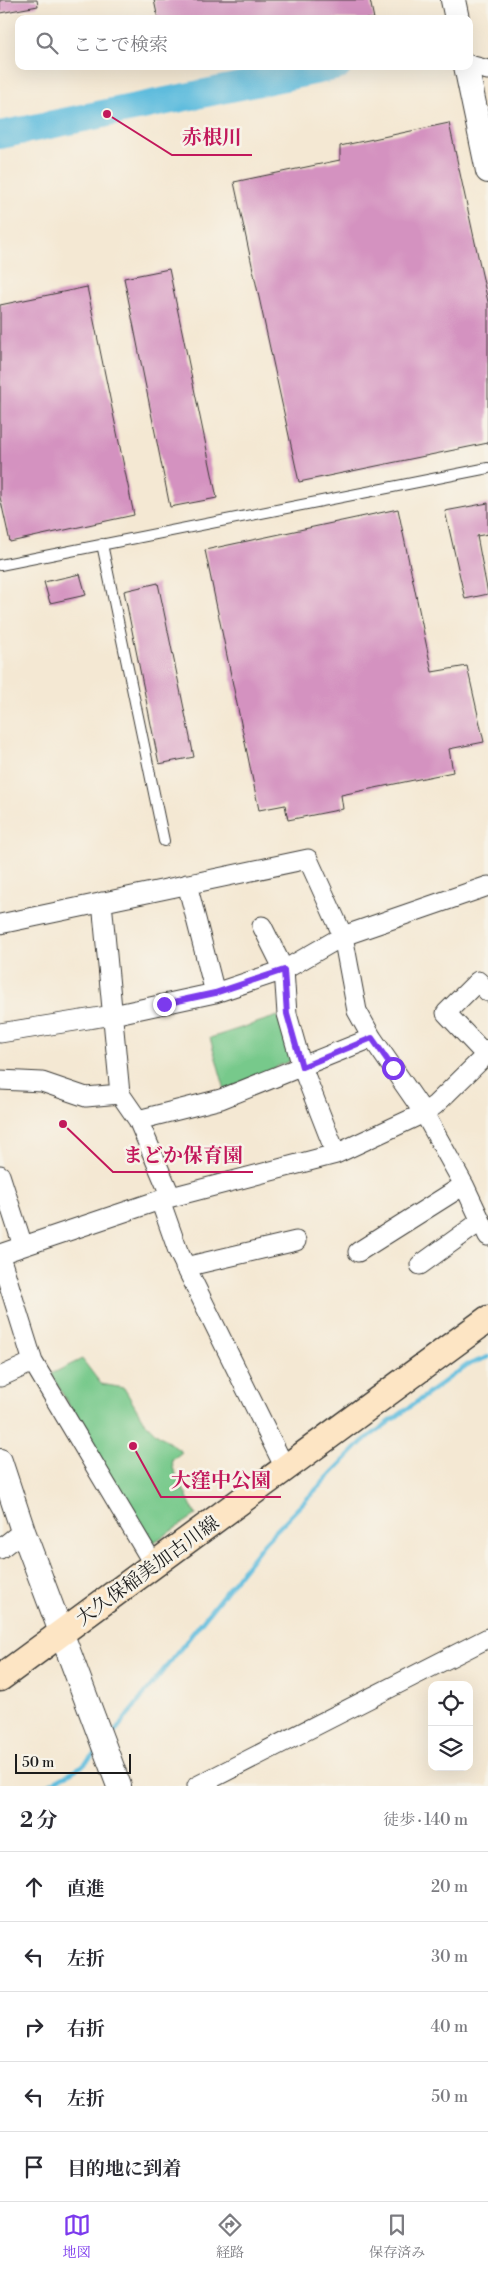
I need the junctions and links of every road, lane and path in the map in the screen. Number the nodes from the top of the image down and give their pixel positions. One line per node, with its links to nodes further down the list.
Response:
1 (453, 0): 2 (street)
2 (456, 15)
3 (473, 67): 5 (street)
4 (469, 70): 6 (street)
5 (488, 70)
6 (488, 171)
7 (488, 468): 8 (lane)
8 (102, 544): 9 (lane); 10 (lane)
9 (0, 565)
10 (164, 841)
11 (187, 884): 13 (street); 16 (street); 19 (street)
12 (488, 886): 16 (street)
13 (102, 902): 14 (street); 20 (street)
14 (0, 924)
15 (262, 926): 17 (street)
16 (343, 936): 17 (street); 22 (street)
17 (284, 970): 19 (street); 24 (street)
18 (488, 992): 23 (street)
19 (215, 993): 20 (street)
20 (113, 1015): 21 (street); 26 (street)
21 (0, 1033)
22 (372, 1038): 24 (street); 27 (street)
23 (488, 1052): 27 (street)
24 (302, 1067): 28 (street); 29 (street)
25 (0, 1080): 26 (street)
26 (120, 1094): 28 (street)
27 (424, 1113): 29 (street); 31 (street)
28 (138, 1120): 32 (street)
29 (336, 1154): 32 (street)
30 (0, 1175): 35 (street)
31 (464, 1185): 33 (street); 36 (street)
32 (165, 1198): 35 (street); 39 (street)
33 (485, 1229): 38 (street)
34 (296, 1241): 39 (street)
35 (23, 1246): 37 (street)
36 (358, 1252)
37 (0, 1255): 41 (street)
38 (420, 1265)
39 (185, 1266): 44 (street)
40 (488, 1319): 44 (main road, 大久保稲美加古川線)
41 (33, 1362): 42 (street); 47 (street)
42 (0, 1377)
43 (0, 1461): 45 (street)
44 (285, 1468): 47 (main road, 大久保稲美加古川線)
45 (23, 1531): 46 (street); 48 (street)
46 (0, 1548)
47 (154, 1564): 48 (main road, 大久保稲美加古川線)
48 (62, 1632): 50 (main road, 大久保稲美加古川線); 51 (street)
49 (486, 1642): 52 (street)
50 (0, 1678)
51 (119, 1786)
52 (197, 1786)

